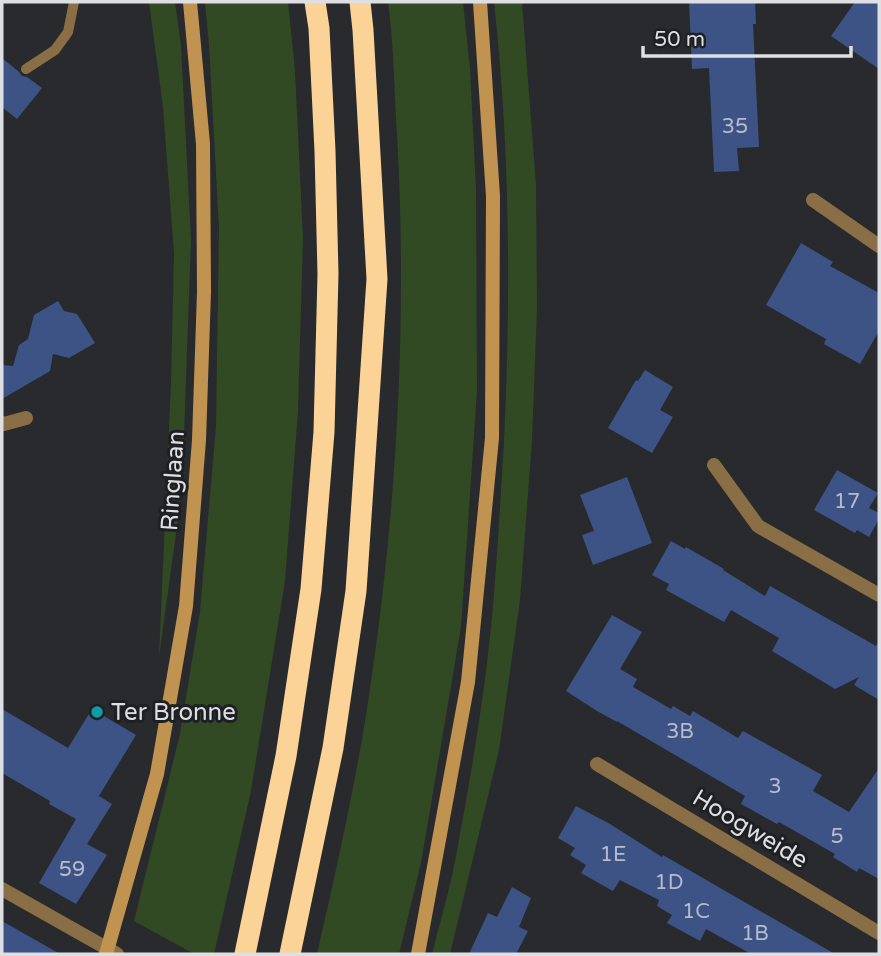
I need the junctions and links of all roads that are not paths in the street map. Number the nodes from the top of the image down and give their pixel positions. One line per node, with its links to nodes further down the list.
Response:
1 (74, 2): 6 (lane)
2 (190, 2): 16 (main road, Ringlaan)
3 (315, 2): 17 (highway)
4 (360, 2): 18 (highway)
5 (480, 2): 19 (main road)
6 (26, 69)
7 (813, 200): 8 (street)
8 (879, 246)
9 (26, 418): 10 (street)
10 (2, 423)
11 (714, 465): 12 (street)
12 (879, 595)
13 (597, 764): 15 (street, Hoogweide)
14 (2, 889): 16 (street)
15 (879, 933)
16 (110, 953)
17 (244, 954)
18 (290, 954)
19 (418, 954)

